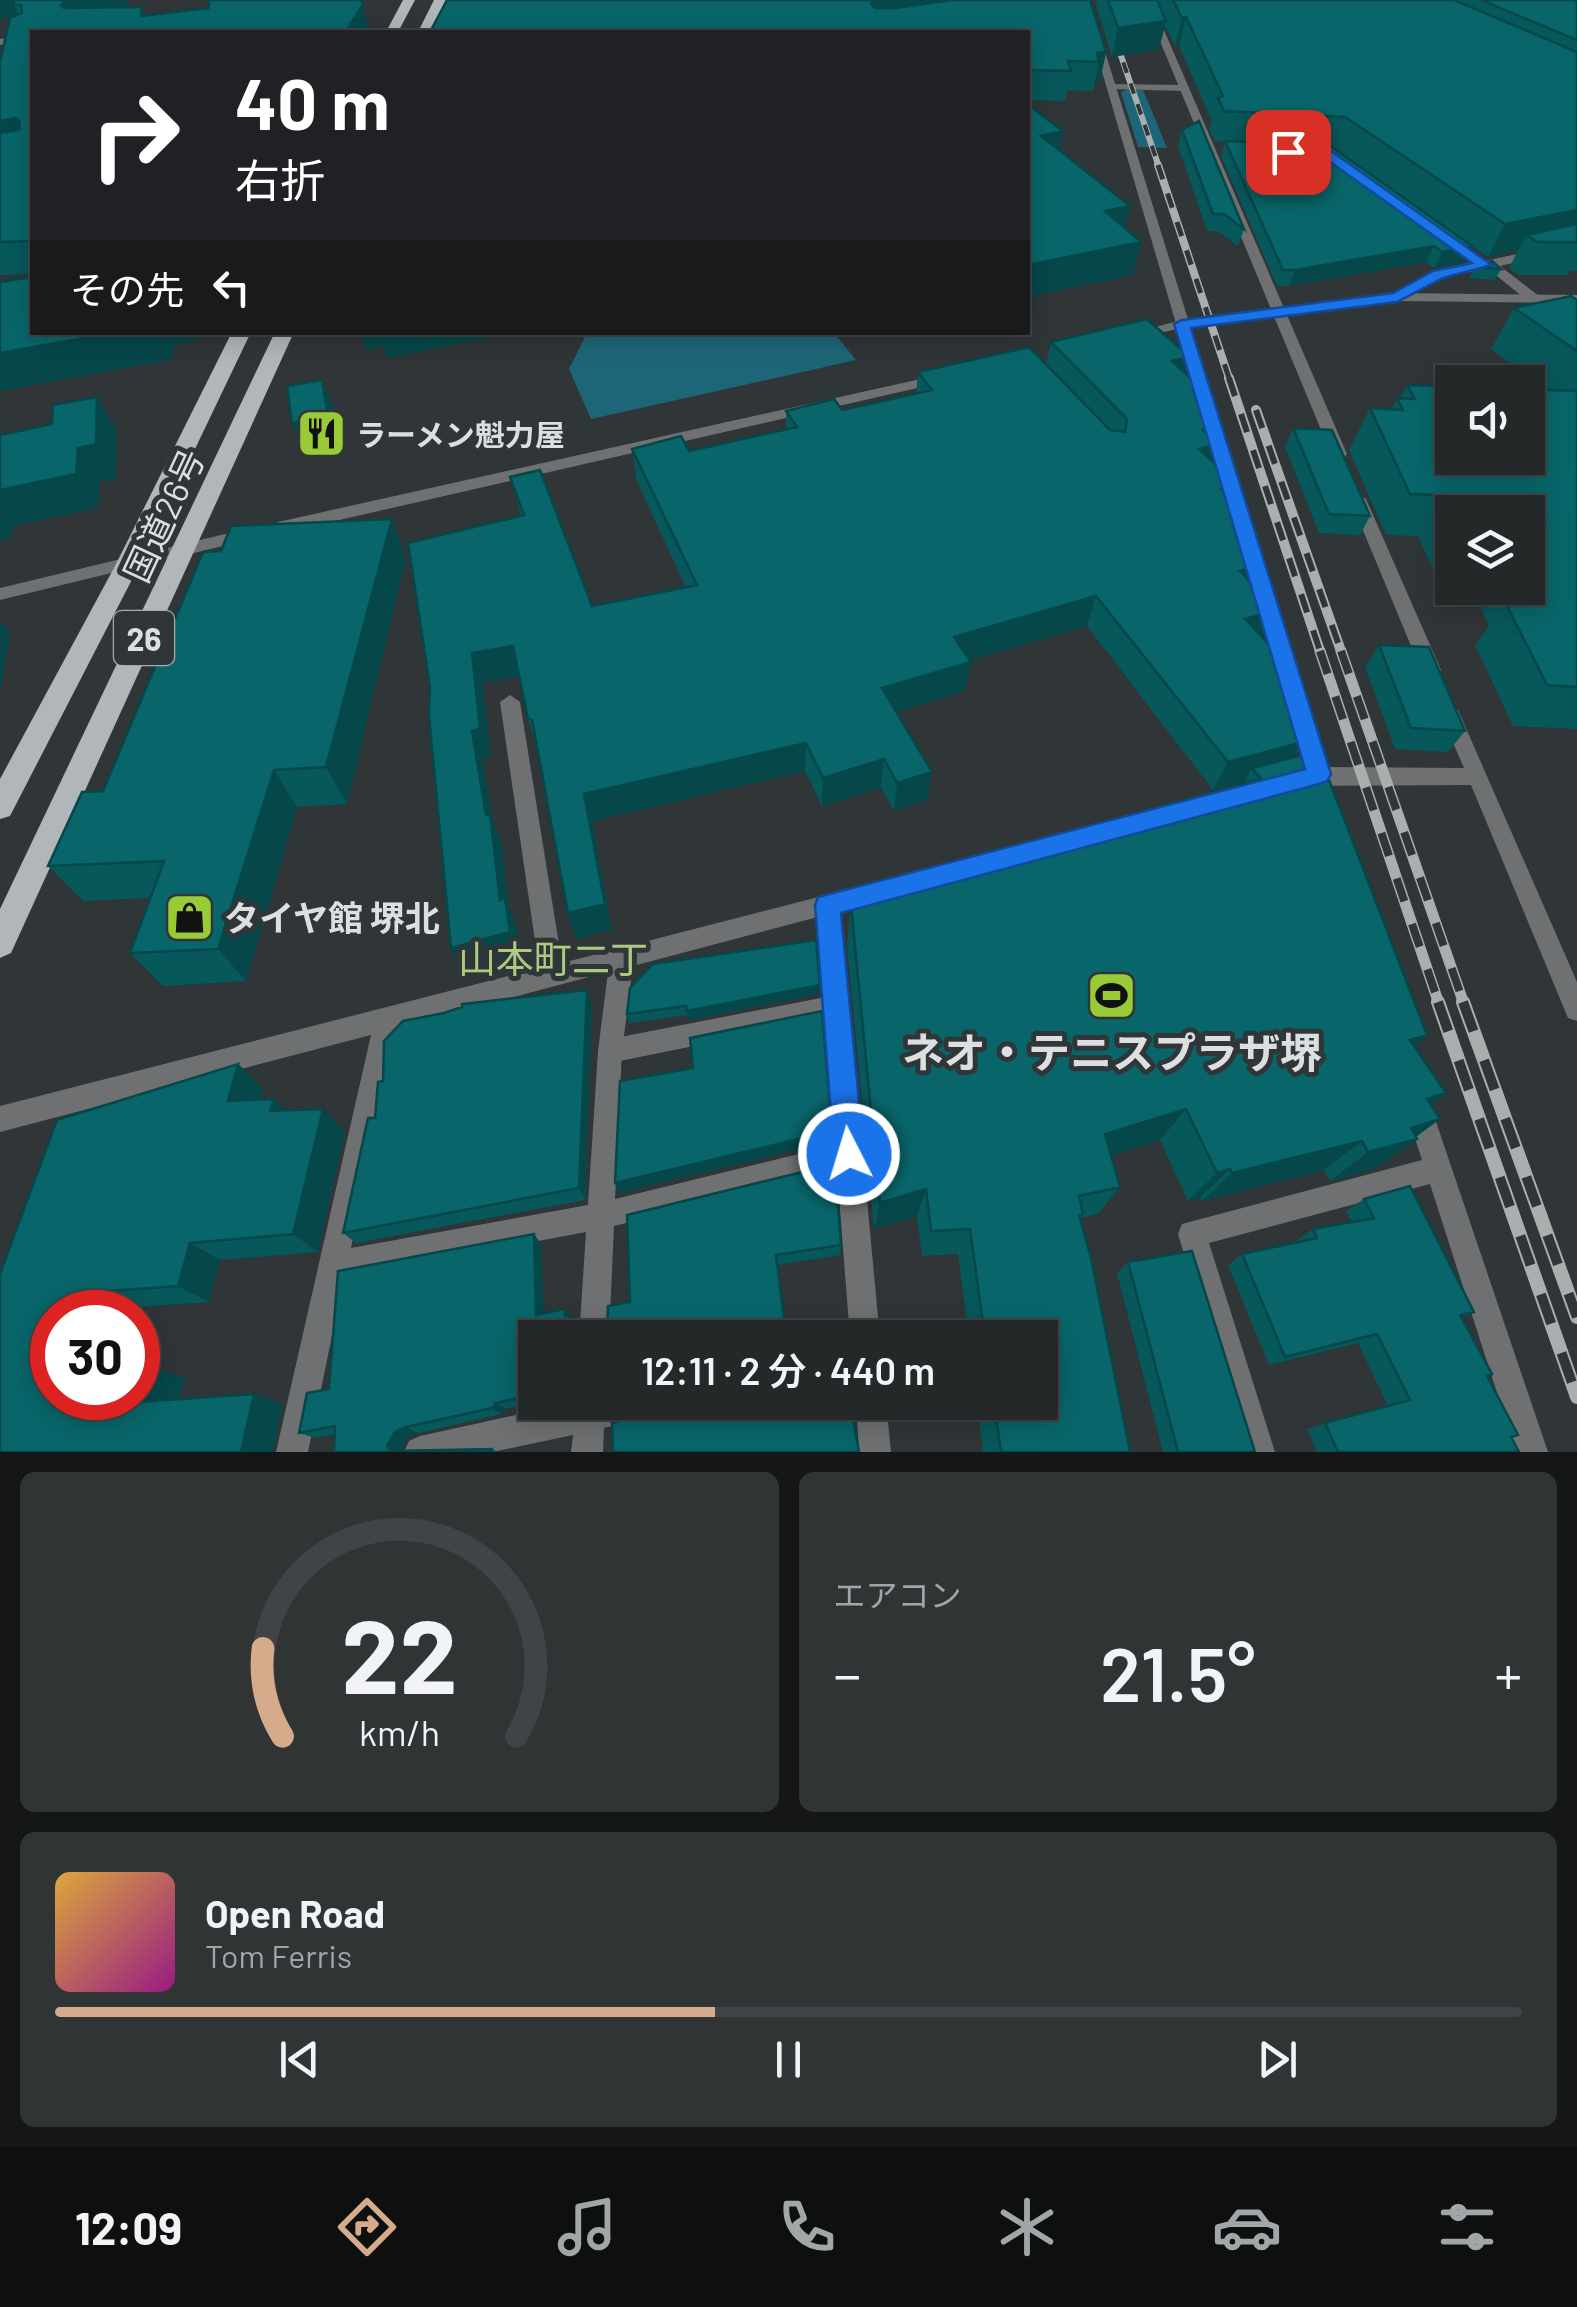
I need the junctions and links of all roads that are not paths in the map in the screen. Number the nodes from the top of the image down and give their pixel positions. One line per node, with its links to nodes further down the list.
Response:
1 (409, 0): 5 (highway)
2 (440, 0): 6 (highway)
3 (1147, 0): 10 (street)
4 (1084, 1): 9 (street)
5 (393, 30)
6 (425, 30)
7 (30, 38): 8 (street)
8 (0, 42)
9 (1110, 86): 10 (street); 20 (street)
10 (1185, 88): 11 (street)
11 (1211, 148): 12 (street); 19 (street)
12 (1230, 149)
13 (1577, 244): 15 (street)
14 (1468, 254): 15 (street)
15 (1487, 265): 16 (street); 17 (street)
16 (1397, 297): 17 (street); 19 (street)
17 (1534, 299): 18 (street)
18 (1577, 299)
19 (1276, 312): 20 (street); 25 (street)
20 (1182, 324): 23 (street); 35 (street)
21 (241, 335): 28 (highway, 国道26号 / 26)
22 (284, 335): 27 (highway, 国道26号 / 26)
23 (1112, 340)
24 (963, 373): 27 (street)
25 (1346, 470)
26 (1353, 488): 30 (street)
27 (186, 549): 28 (street); 39 (highway, 国道26号 / 26)
28 (127, 566): 29 (street); 36 (highway, 国道26号 / 26)
29 (0, 594)
30 (1439, 687)
31 (510, 702): 41 (street)
32 (1446, 705): 33 (street)
33 (1478, 778): 35 (street); 43 (street)
34 (1281, 784): 35 (street)
35 (1322, 784)
36 (0, 806)
37 (903, 885): 38 (street)
38 (828, 905): 40 (street); 42 (street)
39 (0, 942)
40 (622, 958): 41 (street); 45 (street)
41 (552, 975): 44 (street)
42 (836, 1006): 45 (street); 48 (street)
43 (1577, 1010)
44 (387, 1018): 47 (street); 51 (street)
45 (610, 1051): 50 (street)
46 (1414, 1094): 49 (street)
47 (0, 1119)
48 (849, 1154): 50 (street); 53 (street)
49 (1437, 1169): 61 (street); 62 (street)
50 (600, 1216): 51 (street); 52 (street)
51 (332, 1266): 57 (street)
52 (595, 1320)
53 (863, 1320)
54 (547, 1420): 58 (street)
55 (589, 1420): 59 (street)
56 (872, 1420): 60 (street)
57 (292, 1452)
58 (420, 1452)
59 (587, 1452)
60 (875, 1452)
61 (1259, 1452)
62 (1532, 1452)

